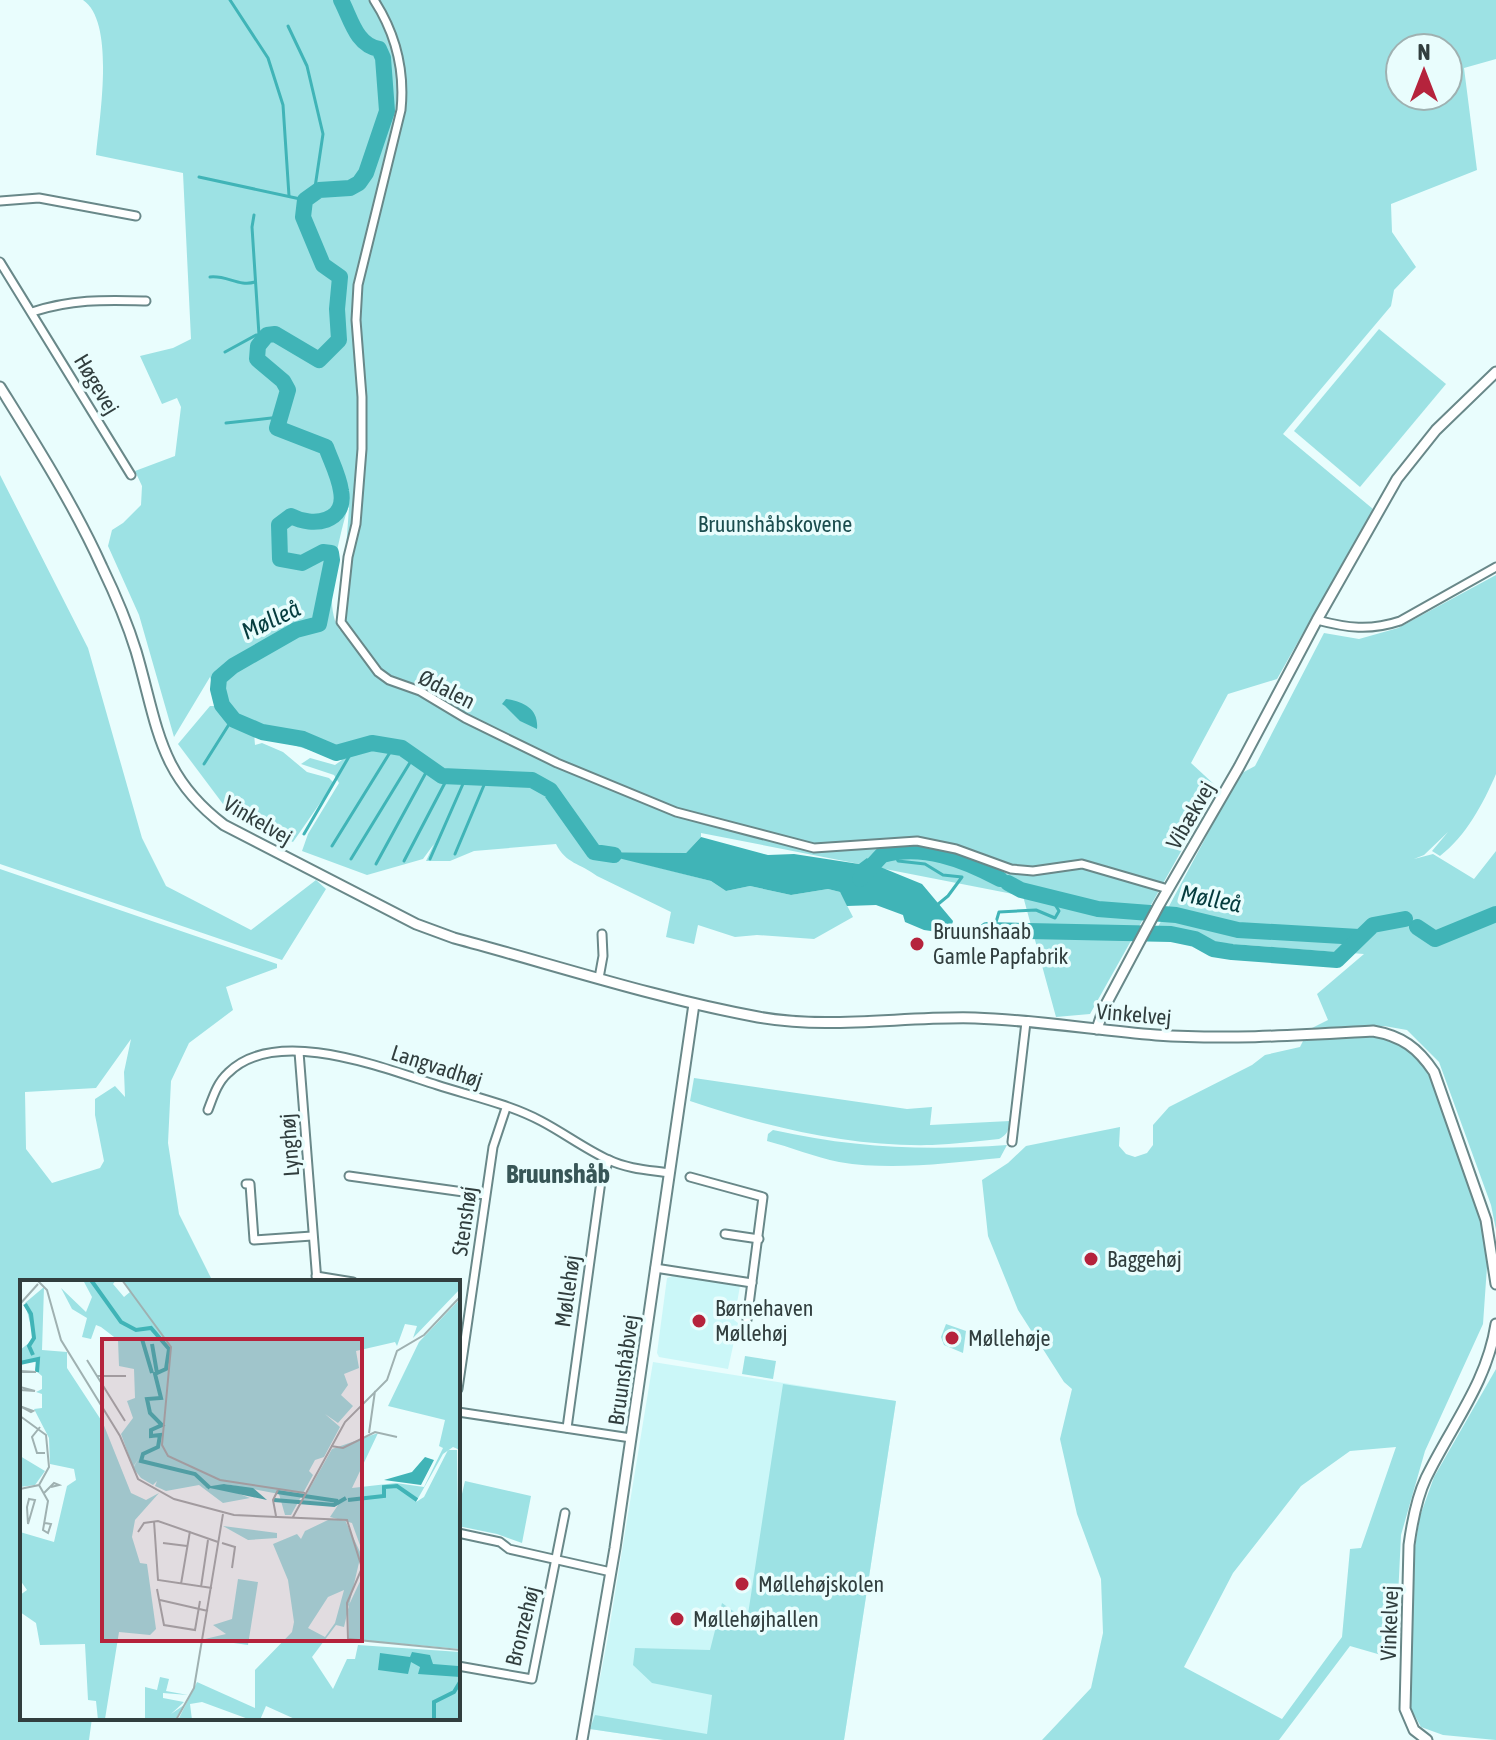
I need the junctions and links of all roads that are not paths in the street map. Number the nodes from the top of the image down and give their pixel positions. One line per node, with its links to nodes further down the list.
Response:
1 (374, 0): 12 (street, Ødalen)
2 (0, 201): 3 (street)
3 (136, 216)
4 (0, 262): 6 (street, Høgevej)
5 (146, 301): 6 (street)
6 (32, 312): 9 (street, Høgevej)
7 (1496, 372): 11 (street, Vibækvej)
8 (0, 387): 14 (street, Vinkelvej)
9 (131, 475)
10 (1496, 567): 11 (street)
11 (1317, 620): 12 (street, Vibækvej)
12 (1168, 889): 17 (street, Vibækvej)
13 (602, 934): 14 (street)
14 (599, 978): 15 (street, Vinkelvej)
15 (694, 1004): 16 (street, Vinkelvej); 23 (street, Bruunshåbvej)
16 (1026, 1022): 17 (street, Vinkelvej); 21 (street)
17 (1097, 1029): 34 (street, Vinkelvej)
18 (299, 1052): 19 (street, Langvadhøj); 20 (street, Langvadhøj); 29 (street, Lynghøj)
19 (506, 1108): 22 (street, Langvadhøj); 27 (street, Stenshøj)
20 (208, 1110)
21 (1012, 1142)
22 (609, 1160): 23 (street, Langvadhøj); 39 (street, Møllehøj)
23 (669, 1173): 31 (street, Bruunshåbvej)
24 (349, 1176): 27 (street)
25 (690, 1177): 30 (street)
26 (246, 1184): 29 (street, Lynghøj)
27 (485, 1195): 37 (street, Stenshøj)
28 (725, 1234): 30 (street)
29 (312, 1236): 32 (street, Lynghøj)
30 (759, 1239): 33 (street)
31 (655, 1268): 33 (street); 40 (street, Bruunshåbvej)
32 (316, 1279)
33 (752, 1283): 35 (street)
34 (1496, 1284)
35 (747, 1320)
36 (1496, 1324): 47 (street, Vinkelvej)
37 (460, 1375)
38 (460, 1412): 39 (street)
39 (567, 1428): 40 (street)
40 (631, 1438): 44 (street, Bruunshåbvej)
41 (565, 1513): 43 (street, Bronzehøj)
42 (460, 1533): 43 (street, Bronzehøj)
43 (556, 1559): 44 (street, Bronzehøj); 45 (street, Bronzehøj)
44 (611, 1572): 46 (street, Bruunshåbvej)
45 (460, 1666)
46 (582, 1740)
47 (1427, 1740)

